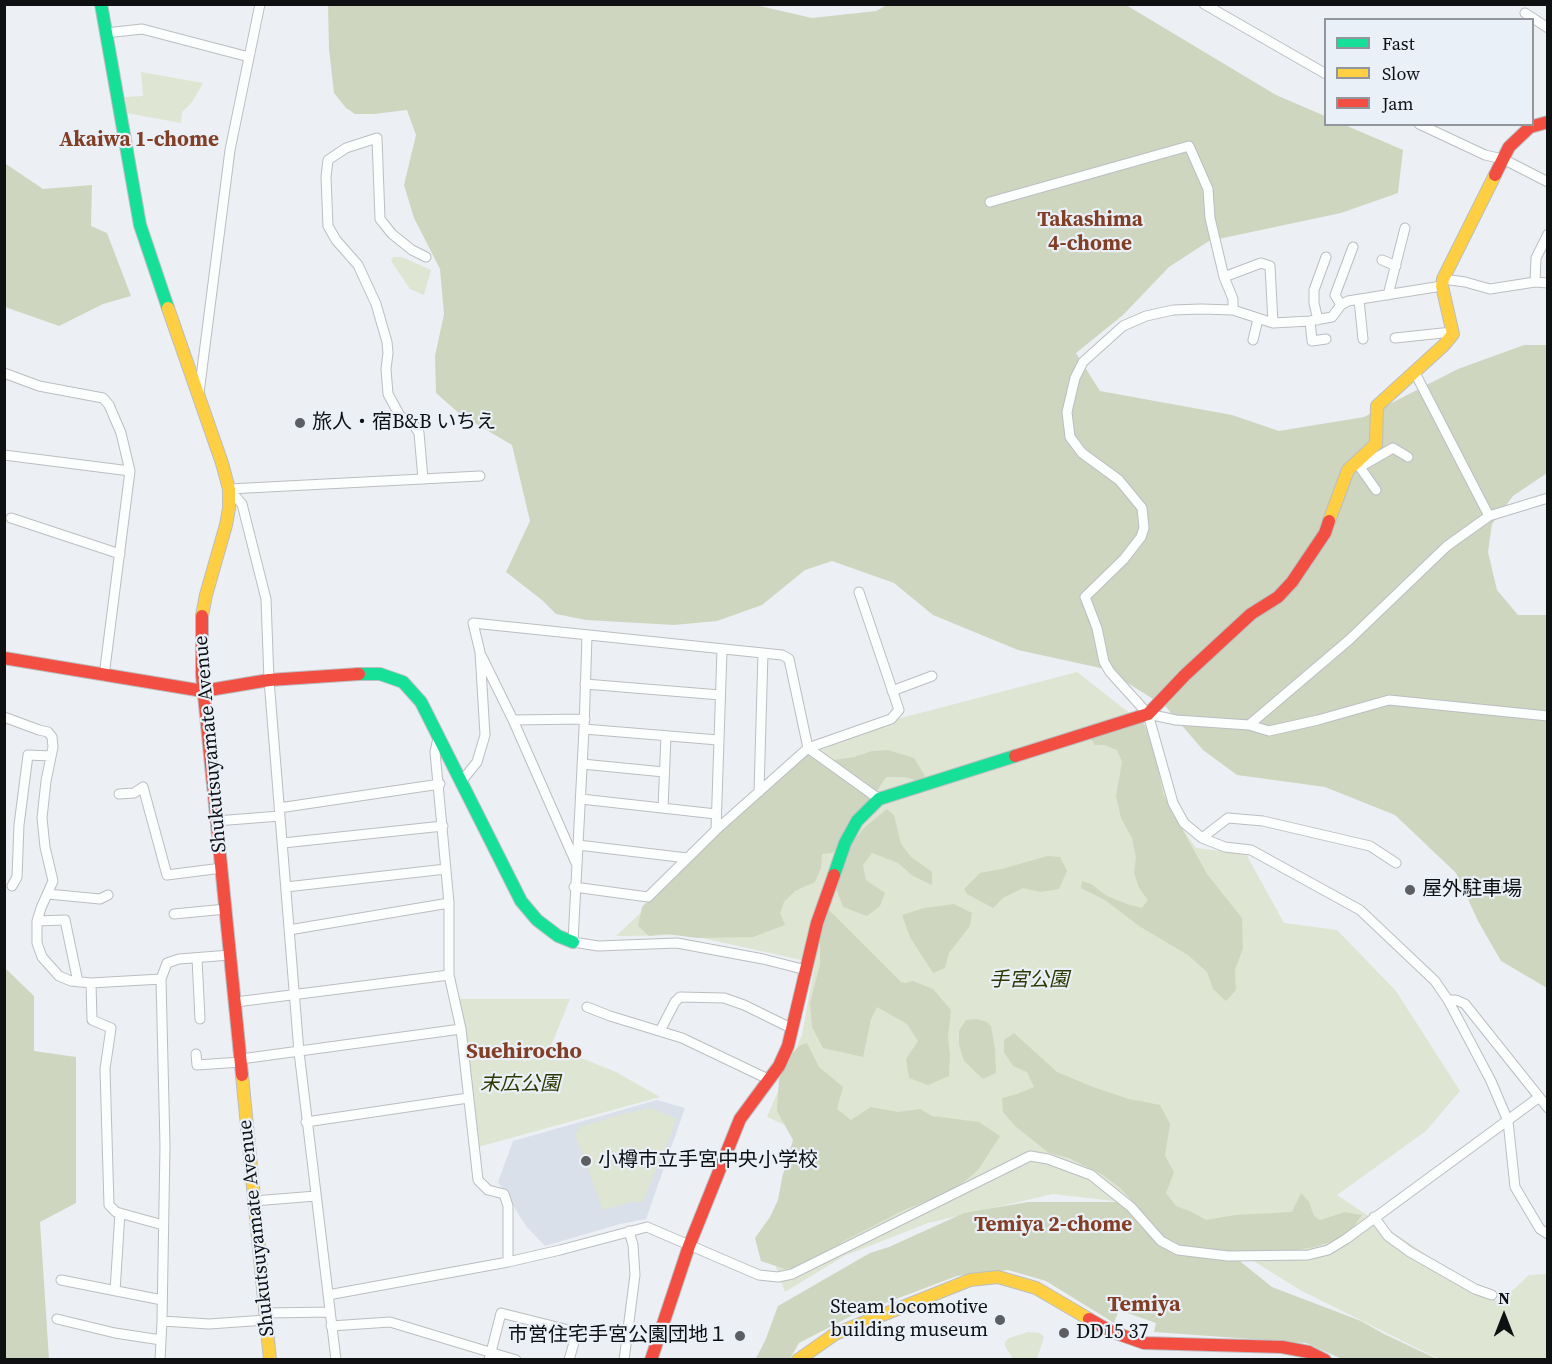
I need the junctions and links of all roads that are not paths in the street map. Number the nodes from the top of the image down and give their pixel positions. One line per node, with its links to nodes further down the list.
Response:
1 (101, 4): 8 (street, Shukutsuyamate Avenue)
2 (260, 4): 9 (street)
3 (1204, 4): 10 (street)
4 (1525, 13): 5 (street)
5 (1533, 18)
6 (1534, 19): 7 (street)
7 (1548, 28)
8 (106, 33): 9 (street); 41 (street, Shukutsuyamate Avenue)
9 (249, 57): 41 (street)
10 (1324, 73)
11 (1423, 126): 13 (street)
12 (1534, 126): 13 (street)
13 (1503, 159): 14 (street); 25 (street)
14 (1548, 182)
15 (990, 202): 23 (street)
16 (1405, 228): 22 (street)
17 (1547, 238): 24 (street)
18 (1353, 247): 29 (street)
19 (1326, 256): 32 (street)
20 (426, 257): 47 (street)
21 (1382, 260): 22 (street)
22 (1395, 266): 27 (street)
23 (1224, 277): 30 (street); 33 (street)
24 (1535, 282): 25 (street); 26 (street)
25 (1442, 283): 27 (street); 34 (street)
26 (1548, 283)
27 (1388, 295): 28 (street)
28 (1359, 300): 29 (street); 36 (street)
29 (1341, 305): 32 (street)
30 (1233, 310): 31 (street); 67 (street)
31 (1258, 319): 33 (street); 38 (street)
32 (1314, 321): 33 (street); 35 (street)
33 (1273, 323)
34 (1452, 332): 37 (street); 39 (street)
35 (1326, 339)
36 (1363, 339)
37 (1395, 339)
38 (1253, 340)
39 (1414, 371): 44 (street); 51 (street)
40 (4, 373): 45 (street)
41 (198, 399): 48 (street, Shukutsuyamate Avenue)
42 (4, 455): 45 (street)
43 (1408, 457): 44 (street)
44 (1358, 464): 49 (street); 67 (street)
45 (130, 471): 53 (street)
46 (480, 476): 47 (street)
47 (423, 479): 48 (street)
48 (229, 489): 62 (street); 64 (street, Shukutsuyamate Avenue)
49 (1376, 490)
50 (1548, 498): 51 (street)
51 (1489, 516): 72 (street)
52 (12, 518): 53 (street)
53 (120, 554): 60 (street)
54 (859, 592): 65 (street)
55 (587, 636): 56 (street); 57 (street); 63 (street)
56 (722, 650): 58 (street); 66 (street)
57 (480, 652): 71 (street); 81 (street)
58 (762, 653): 77 (street); 83 (street)
59 (4, 658): 60 (street)
60 (105, 676): 64 (street)
61 (932, 676): 65 (street)
62 (269, 680): 64 (street); 75 (street); 88 (street)
63 (585, 684): 66 (street); 70 (street)
64 (203, 691): 90 (street, Shukutsuyamate Avenue)
65 (892, 691): 77 (street)
66 (720, 695): 76 (street)
67 (1148, 714): 72 (street); 86 (street); 93 (street)
68 (1548, 716): 72 (street)
69 (4, 717): 78 (street)
70 (585, 718): 71 (street); 73 (street)
71 (513, 720): 98 (street)
72 (1249, 725)
73 (584, 729): 74 (street); 79 (street)
74 (666, 735): 76 (street); 80 (street)
75 (438, 738): 81 (street); 82 (street)
76 (718, 740): 89 (street)
77 (808, 748): 83 (street); 86 (street)
78 (51, 756): 101 (street); 104 (street)
79 (582, 764): 80 (street); 85 (street)
80 (664, 772): 87 (street)
81 (461, 782): 111 (street)
82 (440, 784): 88 (street); 91 (street)
83 (759, 792): 92 (street)
84 (119, 794): 99 (street)
85 (581, 799): 87 (street); 95 (street)
86 (879, 800): 114 (street)
87 (663, 808): 89 (street)
88 (279, 812): 90 (street); 94 (street)
89 (716, 814): 92 (street)
90 (216, 821): 99 (street, Shukutsuyamate Avenue)
91 (443, 826): 94 (street); 100 (street)
92 (716, 830): 96 (street)
93 (1202, 838): 97 (street); 120 (street)
94 (283, 843): 102 (street)
95 (578, 845): 96 (street); 98 (street)
96 (687, 858): 103 (street)
97 (1396, 863)
98 (577, 866): 103 (street)
99 (222, 868): 107 (street, Shukutsuyamate Avenue)
100 (446, 869): 102 (street); 106 (street)
101 (12, 886)
102 (286, 887): 110 (street)
103 (574, 887): 111 (street)
104 (48, 894): 105 (street); 109 (street)
105 (108, 895)
106 (449, 903): 110 (street); 115 (street)
107 (226, 909): 108 (street); 112 (street, Shukutsuyamate Avenue)
108 (174, 914)
109 (37, 921): 117 (street); 117 (street)
110 (289, 930): 119 (street)
111 (573, 942): 114 (street)
112 (230, 955): 113 (street); 121 (street, Shukutsuyamate Avenue)
113 (197, 958): 116 (street); 123 (street)
114 (806, 970): 125 (street)
115 (449, 975): 119 (street); 124 (street)
116 (162, 979): 118 (street); 140 (street)
117 (78, 982): 118 (street)
118 (91, 983): 138 (street)
119 (295, 996): 121 (street); 127 (street)
120 (1448, 1000): 132 (street); 134 (street)
121 (236, 1002): 129 (street, Shukutsuyamate Avenue)
122 (587, 1006): 126 (street)
123 (200, 1019)
124 (461, 1029): 127 (street); 131 (street)
125 (793, 1029): 126 (street); 130 (street)
126 (660, 1031): 130 (street)
127 (299, 1052): 129 (street); 135 (street)
128 (196, 1054): 129 (street)
129 (241, 1060): 137 (street, Shukutsuyamate Avenue)
130 (768, 1078): 143 (street)
131 (468, 1098): 135 (street); 144 (street)
132 (1538, 1098): 133 (street); 134 (street)
133 (1548, 1108)
134 (1508, 1121): 139 (street); 142 (street)
135 (306, 1122): 136 (street)
136 (316, 1196): 137 (street); 147 (street)
137 (254, 1201): 151 (street, Shukutsuyamate Avenue)
138 (120, 1214): 140 (street); 146 (street)
139 (1374, 1217): 143 (street); 148 (street)
140 (163, 1225): 149 (street)
141 (629, 1231): 143 (street); 144 (street); 163 (street)
142 (1548, 1234)
143 (689, 1246): 164 (street)
144 (508, 1262): 147 (street)
145 (61, 1280): 146 (street)
146 (115, 1291): 149 (street)
147 (328, 1295): 150 (street)
148 (1492, 1295)
149 (162, 1300): 153 (street)
150 (330, 1312): 151 (street); 154 (street)
151 (266, 1317): 153 (street); 159 (street, Shukutsuyamate Avenue)
152 (57, 1319): 155 (street)
153 (162, 1322): 155 (street)
154 (331, 1326): 156 (street); 160 (street)
155 (161, 1340): 158 (street)
156 (490, 1356): 161 (street); 162 (street)
157 (1307, 1356): 165 (street); 166 (street)
158 (160, 1359)
159 (270, 1359)
160 (337, 1359)
161 (516, 1359)
162 (569, 1359)
163 (624, 1359)
164 (651, 1359)
165 (798, 1359)
166 (1325, 1359)

